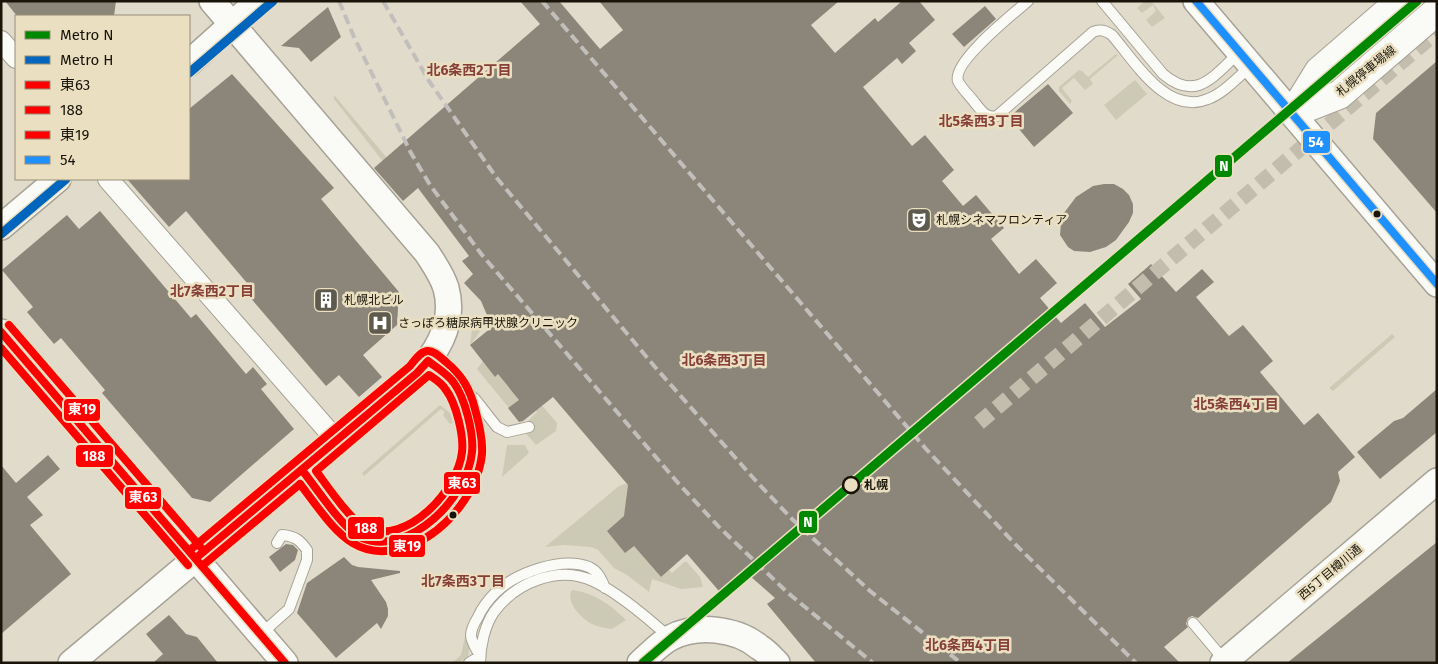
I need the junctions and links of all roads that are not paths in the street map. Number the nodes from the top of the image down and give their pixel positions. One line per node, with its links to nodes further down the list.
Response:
1 (212, 1): 8 (street)
2 (258, 1): 8 (street)
3 (1028, 1): 11 (lane)
4 (1102, 1): 11 (lane)
5 (1196, 1): 11 (street)
6 (1400, 1): 13 (main road)
7 (1437, 11): 13 (main road, 札幌停車場線)
8 (232, 24): 12 (street); 19 (street)
9 (1, 41): 10 (street)
10 (15, 57)
11 (1246, 59): 13 (street)
12 (190, 62)
13 (1293, 114): 17 (street)
14 (57, 180): 16 (street)
15 (109, 180): 22 (street)
16 (1, 227)
17 (1437, 284)
18 (1, 332): 26 (street)
19 (428, 361): 20 (lane); 22 (street)
20 (454, 383): 21 (lane); 23 (lane)
21 (530, 427)
22 (337, 441): 23 (street)
23 (302, 470): 26 (street)
24 (1437, 481): 31 (street, 西5丁目樽川通)
25 (277, 543): 28 (lane)
26 (196, 558): 28 (street); 32 (street)
27 (1193, 623): 31 (lane)
28 (261, 634): 33 (street)
29 (670, 638): 30 (lane); 35 (street); 36 (street)
30 (480, 659): 34 (lane)
31 (1224, 662)
32 (71, 663)
33 (285, 663)
34 (469, 663)
35 (640, 663)
36 (777, 663)

